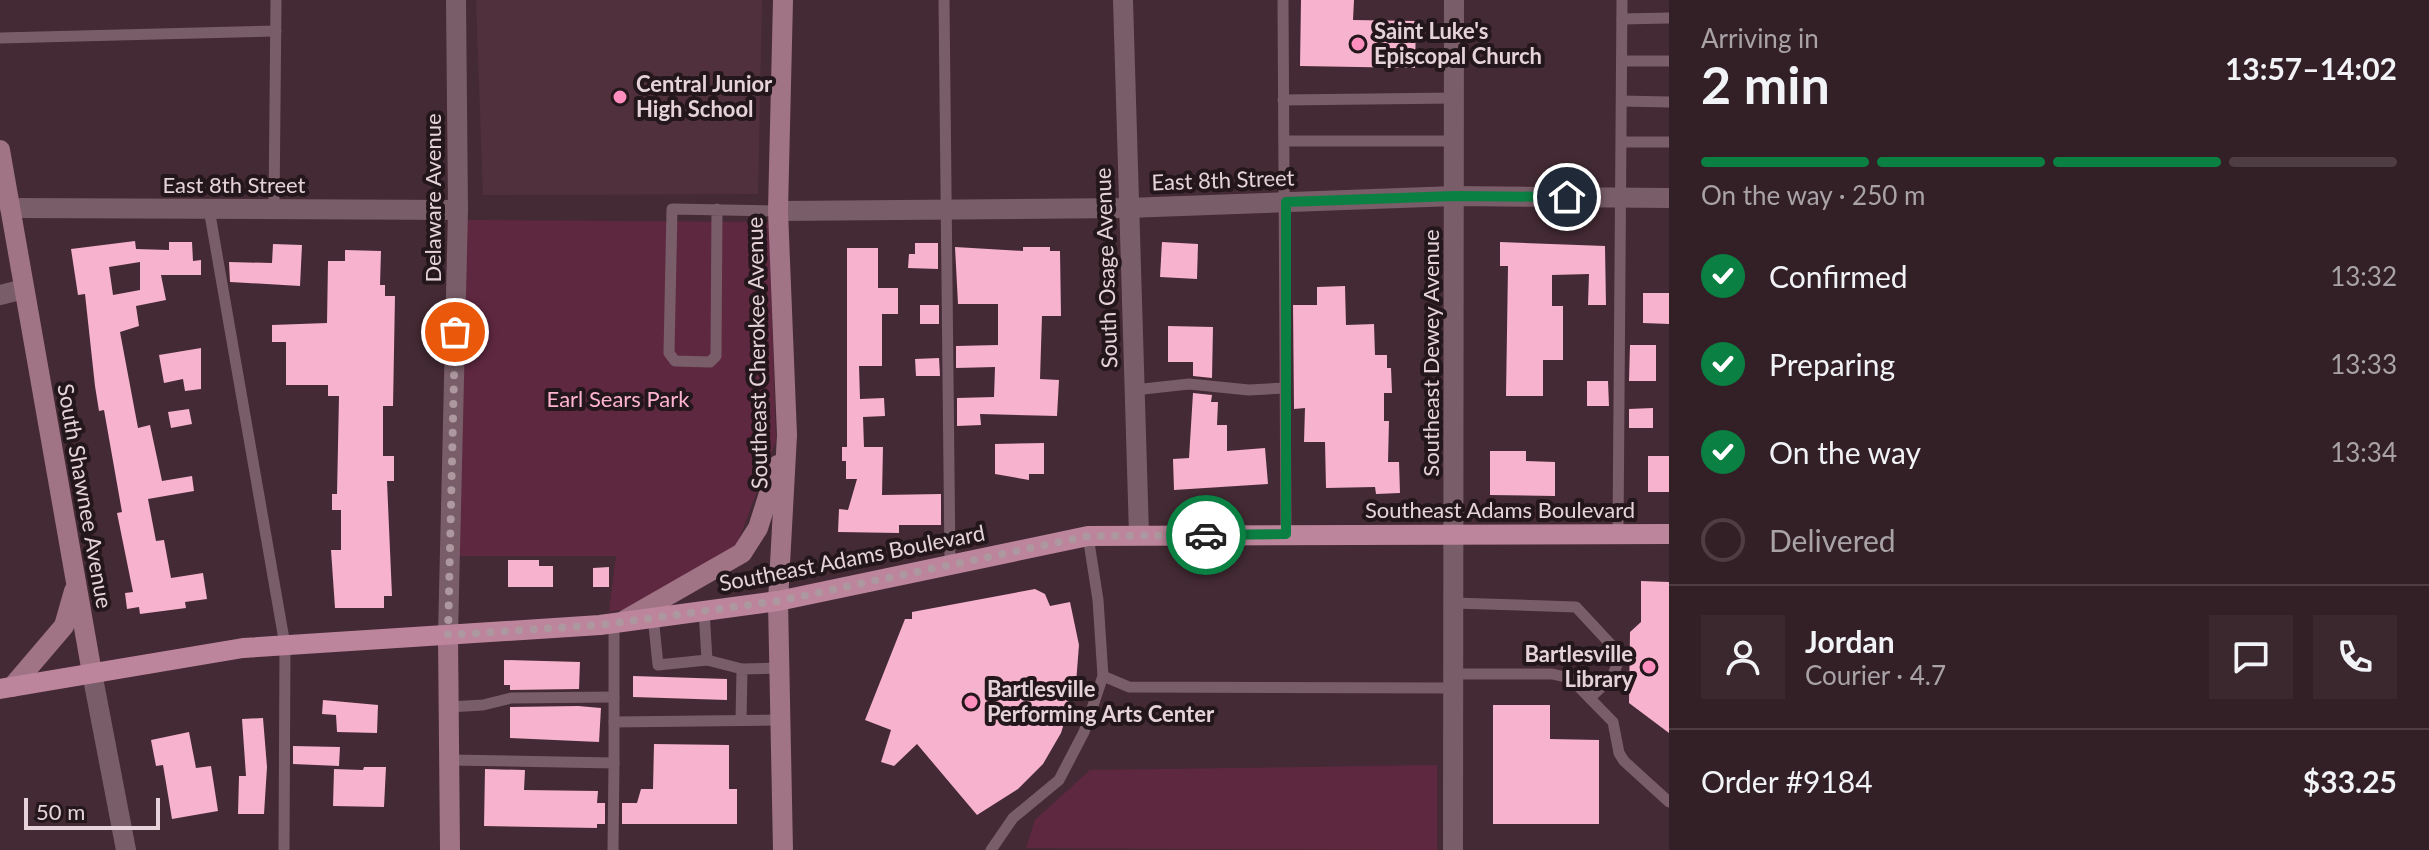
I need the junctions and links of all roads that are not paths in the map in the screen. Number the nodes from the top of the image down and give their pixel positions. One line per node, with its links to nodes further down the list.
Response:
1 (276, 0): 11 (lane)
2 (456, 0): 34 (street, Delaware Avenue)
3 (783, 0): 35 (street, Southeast Cherokee Avenue)
4 (944, 0): 33 (lane)
5 (1123, 0): 29 (street, South Osage Avenue)
6 (1283, 0): 16 (lane)
7 (1454, 0): 15 (street, Southeast Dewey Avenue)
8 (1622, 0): 10 (lane)
9 (1669, 18): 10 (lane)
10 (1622, 19): 13 (lane)
11 (276, 31): 12 (lane); 31 (lane)
12 (0, 38)
13 (1622, 61): 14 (lane); 17 (lane)
14 (1669, 61)
15 (1455, 98): 16 (lane); 20 (street, Southeast Dewey Avenue)
16 (1283, 100): 19 (lane)
17 (1622, 101): 18 (lane); 21 (lane)
18 (1669, 102)
19 (1284, 141): 20 (lane); 27 (lane)
20 (1455, 141): 24 (street, Southeast Dewey Avenue)
21 (1623, 142): 22 (lane); 25 (lane)
22 (1669, 142)
23 (0, 150): 28 (street, South Shawnee Avenue)
24 (1455, 196): 25 (street, East 8th Street); 27 (street, East 8th Street); 43 (street, Southeast Dewey Avenue)
25 (1623, 198): 26 (street, East 8th Street); 41 (lane)
26 (1669, 198)
27 (1286, 202): 29 (street, East 8th Street); 38 (lane)
28 (10, 208): 30 (street, East 8th Street); 36 (street, South Shawnee Avenue)
29 (1127, 208): 33 (street, East 8th Street); 39 (street, South Osage Avenue)
30 (209, 209): 31 (street, East 8th Street); 55 (lane)
31 (274, 209): 34 (street, East 8th Street)
32 (717, 209): 32 (lane); 35 (lane)
33 (949, 209): 35 (street, East 8th Street); 47 (lane)
34 (458, 210): 54 (street, Delaware Avenue)
35 (778, 211): 40 (street, Southeast Cherokee Avenue)
36 (24, 289): 37 (street); 48 (street, South Shawnee Avenue)
37 (0, 295)
38 (1284, 388): 39 (lane); 42 (lane)
39 (1134, 390): 45 (street, South Osage Avenue)
40 (787, 435): 49 (street, Southeast Cherokee Avenue); 53 (street)
41 (1618, 533): 43 (main road, Southeast Adams Boulevard); 44 (main road, Southeast Adams Boulevard)
42 (1286, 534): 43 (main road, Southeast Adams Boulevard); 45 (main road, Southeast Adams Boulevard)
43 (1454, 534): 50 (street, Southeast Dewey Avenue)
44 (1669, 534)
45 (1139, 535): 46 (main road, Southeast Adams Boulevard)
46 (1088, 536): 47 (main road, Southeast Adams Boulevard); 60 (lane)
47 (950, 565): 49 (main road, Southeast Adams Boulevard)
48 (76, 583): 59 (street, South Shawnee Avenue); 62 (street)
49 (778, 601): 51 (main road, Southeast Adams Boulevard); 57 (street, Southeast Cherokee Avenue)
50 (1454, 603): 61 (street, Southeast Dewey Avenue); 64 (lane)
51 (704, 610): 52 (main road, Southeast Adams Boulevard); 56 (lane)
52 (653, 616): 53 (main road, Southeast Adams Boulevard); 56 (lane)
53 (620, 621): 54 (main road, Southeast Adams Boulevard); 63 (lane)
54 (448, 635): 55 (main road, Southeast Adams Boulevard); 65 (street)
55 (285, 645): 59 (main road, Southeast Adams Boulevard); 73 (lane)
56 (707, 660): 58 (lane)
57 (779, 668): 58 (lane); 67 (street, Southeast Cherokee Avenue)
58 (742, 669): 66 (lane)
59 (92, 673): 62 (main road, Southeast Adams Boulevard); 72 (street, South Shawnee Avenue)
60 (1103, 676): 61 (lane); 77 (lane)
61 (1454, 681): 64 (lane); 78 (street, Southeast Dewey Avenue)
62 (6, 688)
63 (614, 697): 65 (lane); 68 (lane)
64 (1590, 698): 71 (lane)
65 (449, 707): 69 (street)
66 (741, 720): 67 (lane); 68 (lane)
67 (780, 720): 76 (street, Southeast Cherokee Avenue)
68 (614, 722): 70 (lane)
69 (450, 760): 70 (lane); 74 (street)
70 (614, 763): 75 (lane)
71 (1669, 802)
72 (126, 850)
73 (284, 850)
74 (450, 850)
75 (613, 850)
76 (783, 850)
77 (991, 850)
78 (1453, 850)

